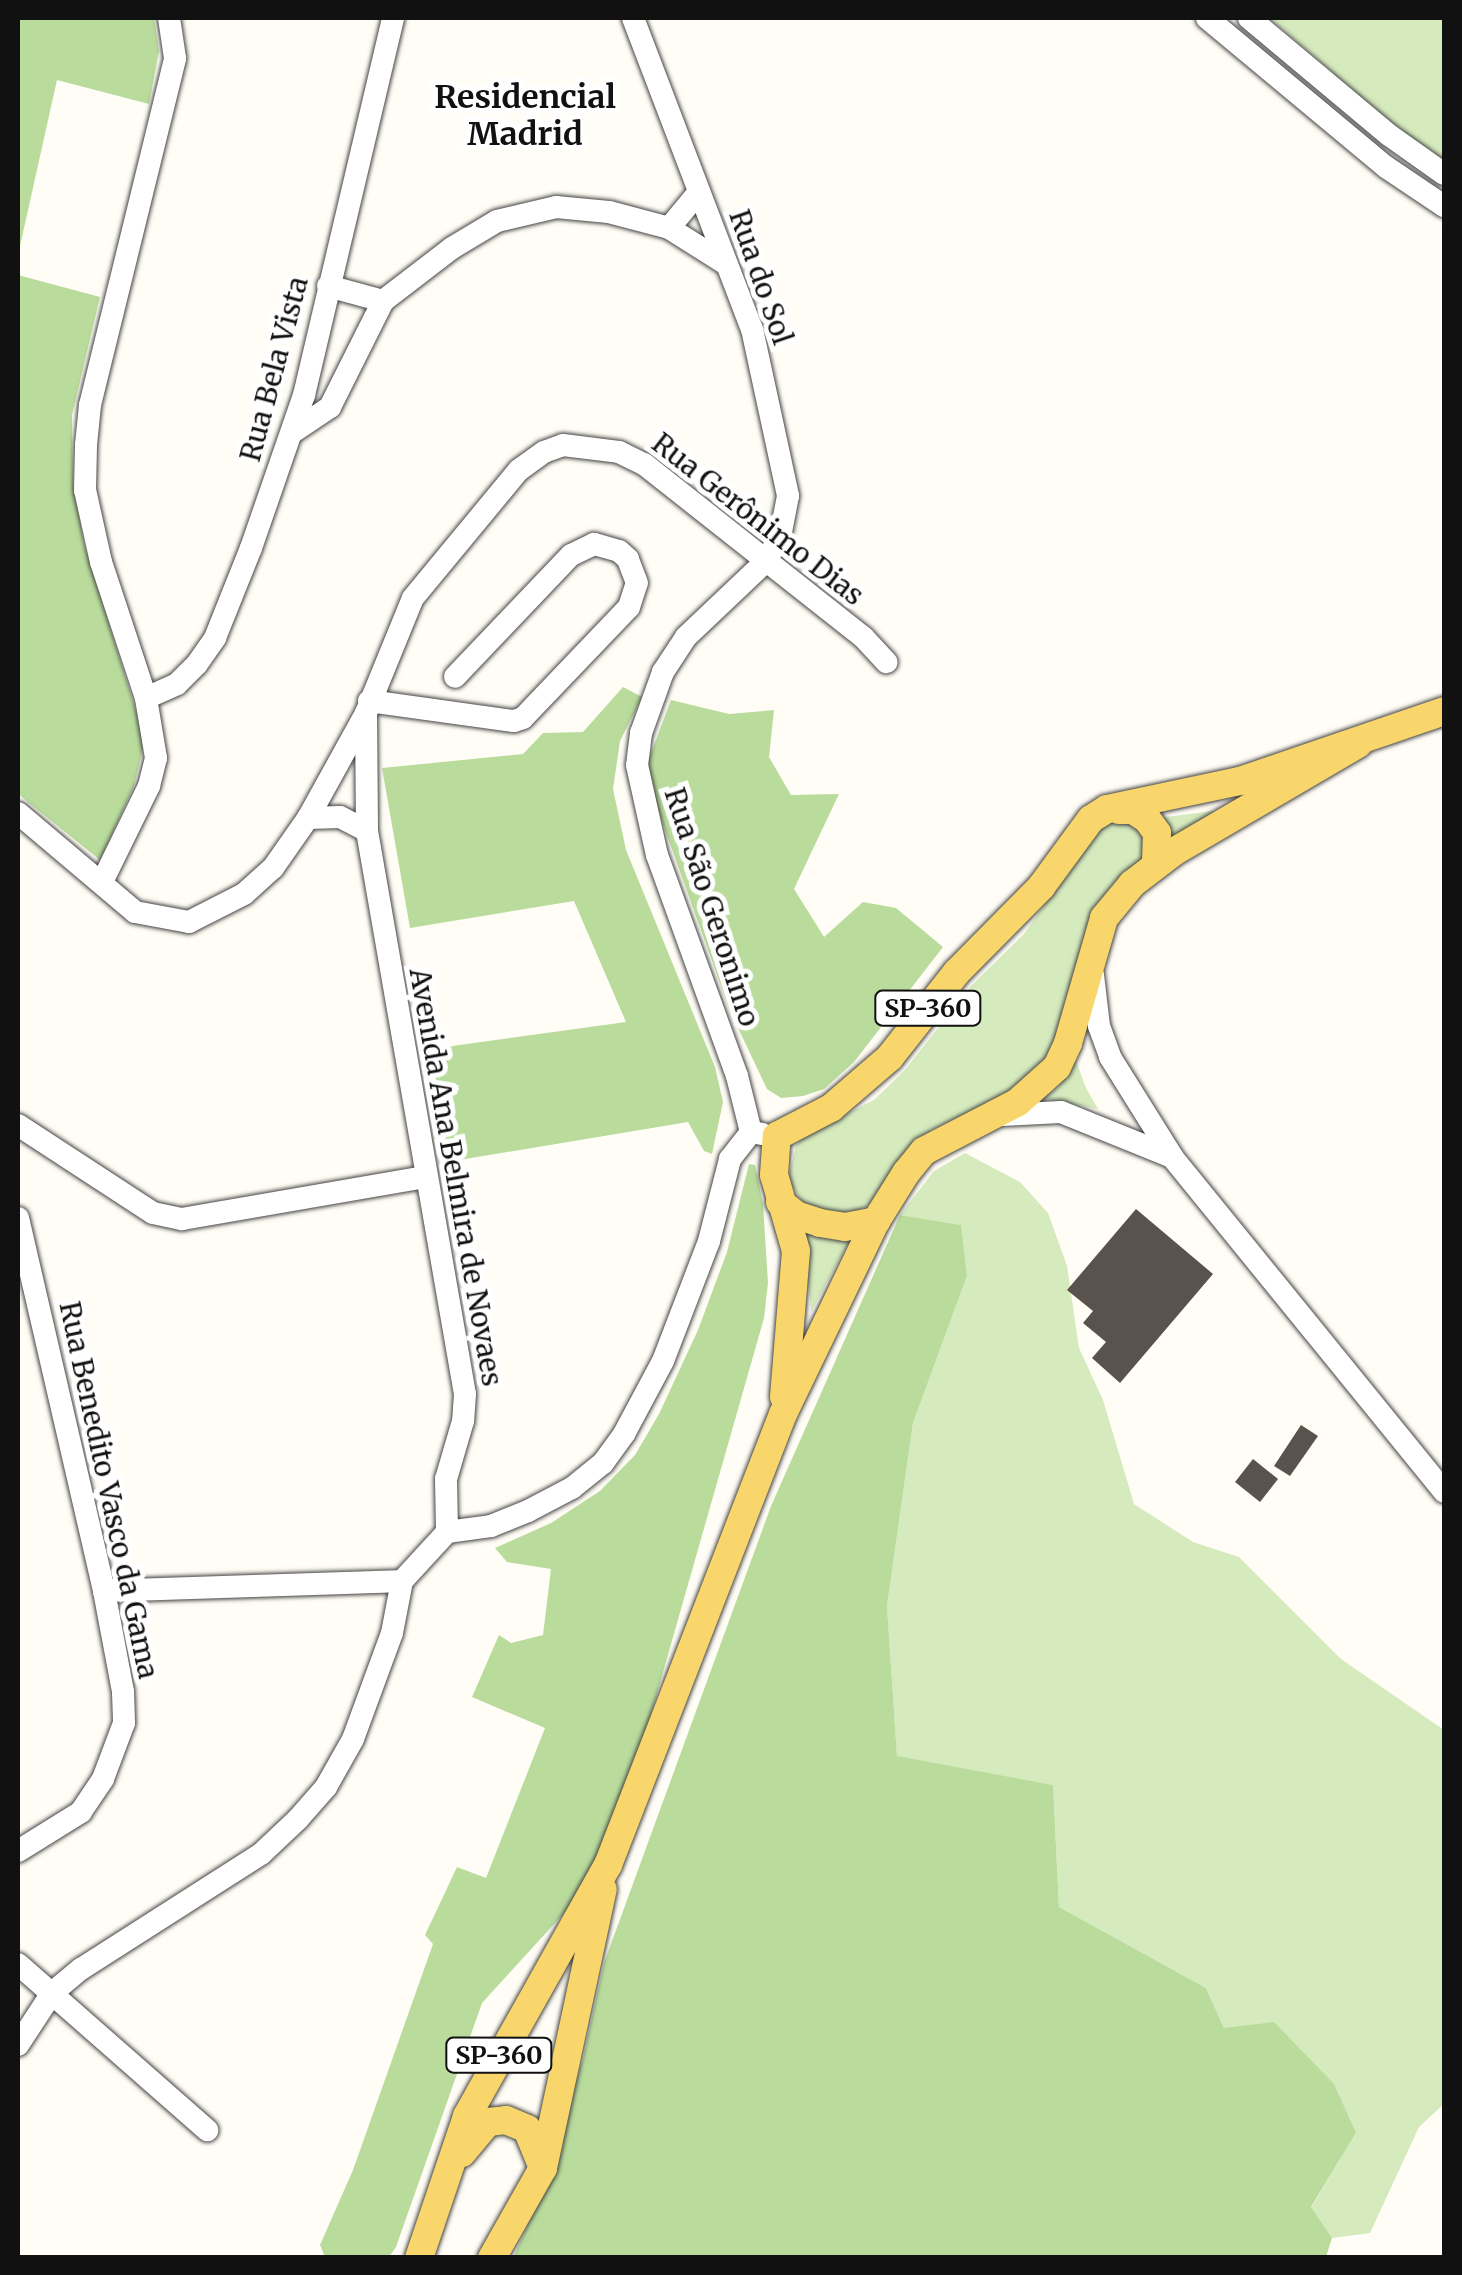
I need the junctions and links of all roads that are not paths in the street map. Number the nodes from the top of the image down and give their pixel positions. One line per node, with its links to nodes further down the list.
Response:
1 (169, 18): 17 (street)
2 (393, 18): 11 (street, Rua Bela Vista)
3 (633, 18): 7 (street, Rua do Sol)
4 (1207, 18): 8 (street)
5 (1248, 18): 6 (street)
6 (1444, 174)
7 (700, 192): 9 (street); 10 (street, Rua do Sol)
8 (1444, 206)
9 (669, 228): 10 (street); 12 (street)
10 (726, 264): 14 (street, Rua do Sol)
11 (328, 286): 12 (street); 13 (street, Rua Bela Vista)
12 (384, 301): 13 (street)
13 (293, 432): 17 (street, Rua Bela Vista)
14 (765, 562): 15 (street, Rua Gerônimo Dias); 18 (street, Rua Gerônimo Dias); 30 (street, Rua São Geronimo)
15 (886, 662)
16 (455, 676): 18 (street)
17 (146, 698): 26 (street)
18 (367, 707): 23 (street, Rua Gerônimo Dias); 24 (street, Avenida Ana Belmira de Novaes)
19 (1444, 712): 20 (main road, SP-360)
20 (1358, 744): 21 (main road, SP-360); 25 (main road, SP-360)
21 (1107, 809): 25 (main road); 30 (main road, SP-360)
22 (18, 813): 26 (street, Rua Gerônimo Dias)
23 (308, 818): 24 (street); 26 (street, Rua Gerônimo Dias)
24 (367, 831): 32 (street, Avenida Ana Belmira de Novaes)
25 (1156, 865): 27 (main road, SP-360)
26 (103, 880)
27 (1092, 951): 28 (main road, SP-360); 31 (street)
28 (988, 1117): 31 (street); 35 (main road, SP-360)
29 (18, 1125): 32 (street)
30 (764, 1134): 33 (main road, SP-360); 38 (street)
31 (1173, 1158): 37 (street)
32 (426, 1178): 38 (street, Avenida Ana Belmira de Novaes)
33 (780, 1202): 35 (main road); 36 (main road, SP-360)
34 (18, 1218): 40 (street, Rua Benedito Vasco da Gama)
35 (876, 1222): 36 (main road, SP-360)
36 (783, 1414): 42 (main road, SP-360)
37 (1444, 1492)
38 (446, 1532): 39 (street)
39 (402, 1581): 40 (street); 44 (street)
40 (104, 1591): 41 (street, Rua Benedito Vasco da Gama)
41 (18, 1852)
42 (608, 1865): 47 (main road, SP-360); 48 (main road, SP-360)
43 (18, 1964): 44 (street)
44 (52, 1993): 45 (street); 46 (street)
45 (18, 2045)
46 (207, 2130)
47 (452, 2168): 48 (main road, SP-360); 49 (main road, SP-360)
48 (543, 2168): 50 (main road, SP-360)
49 (420, 2258)
50 (492, 2258)

